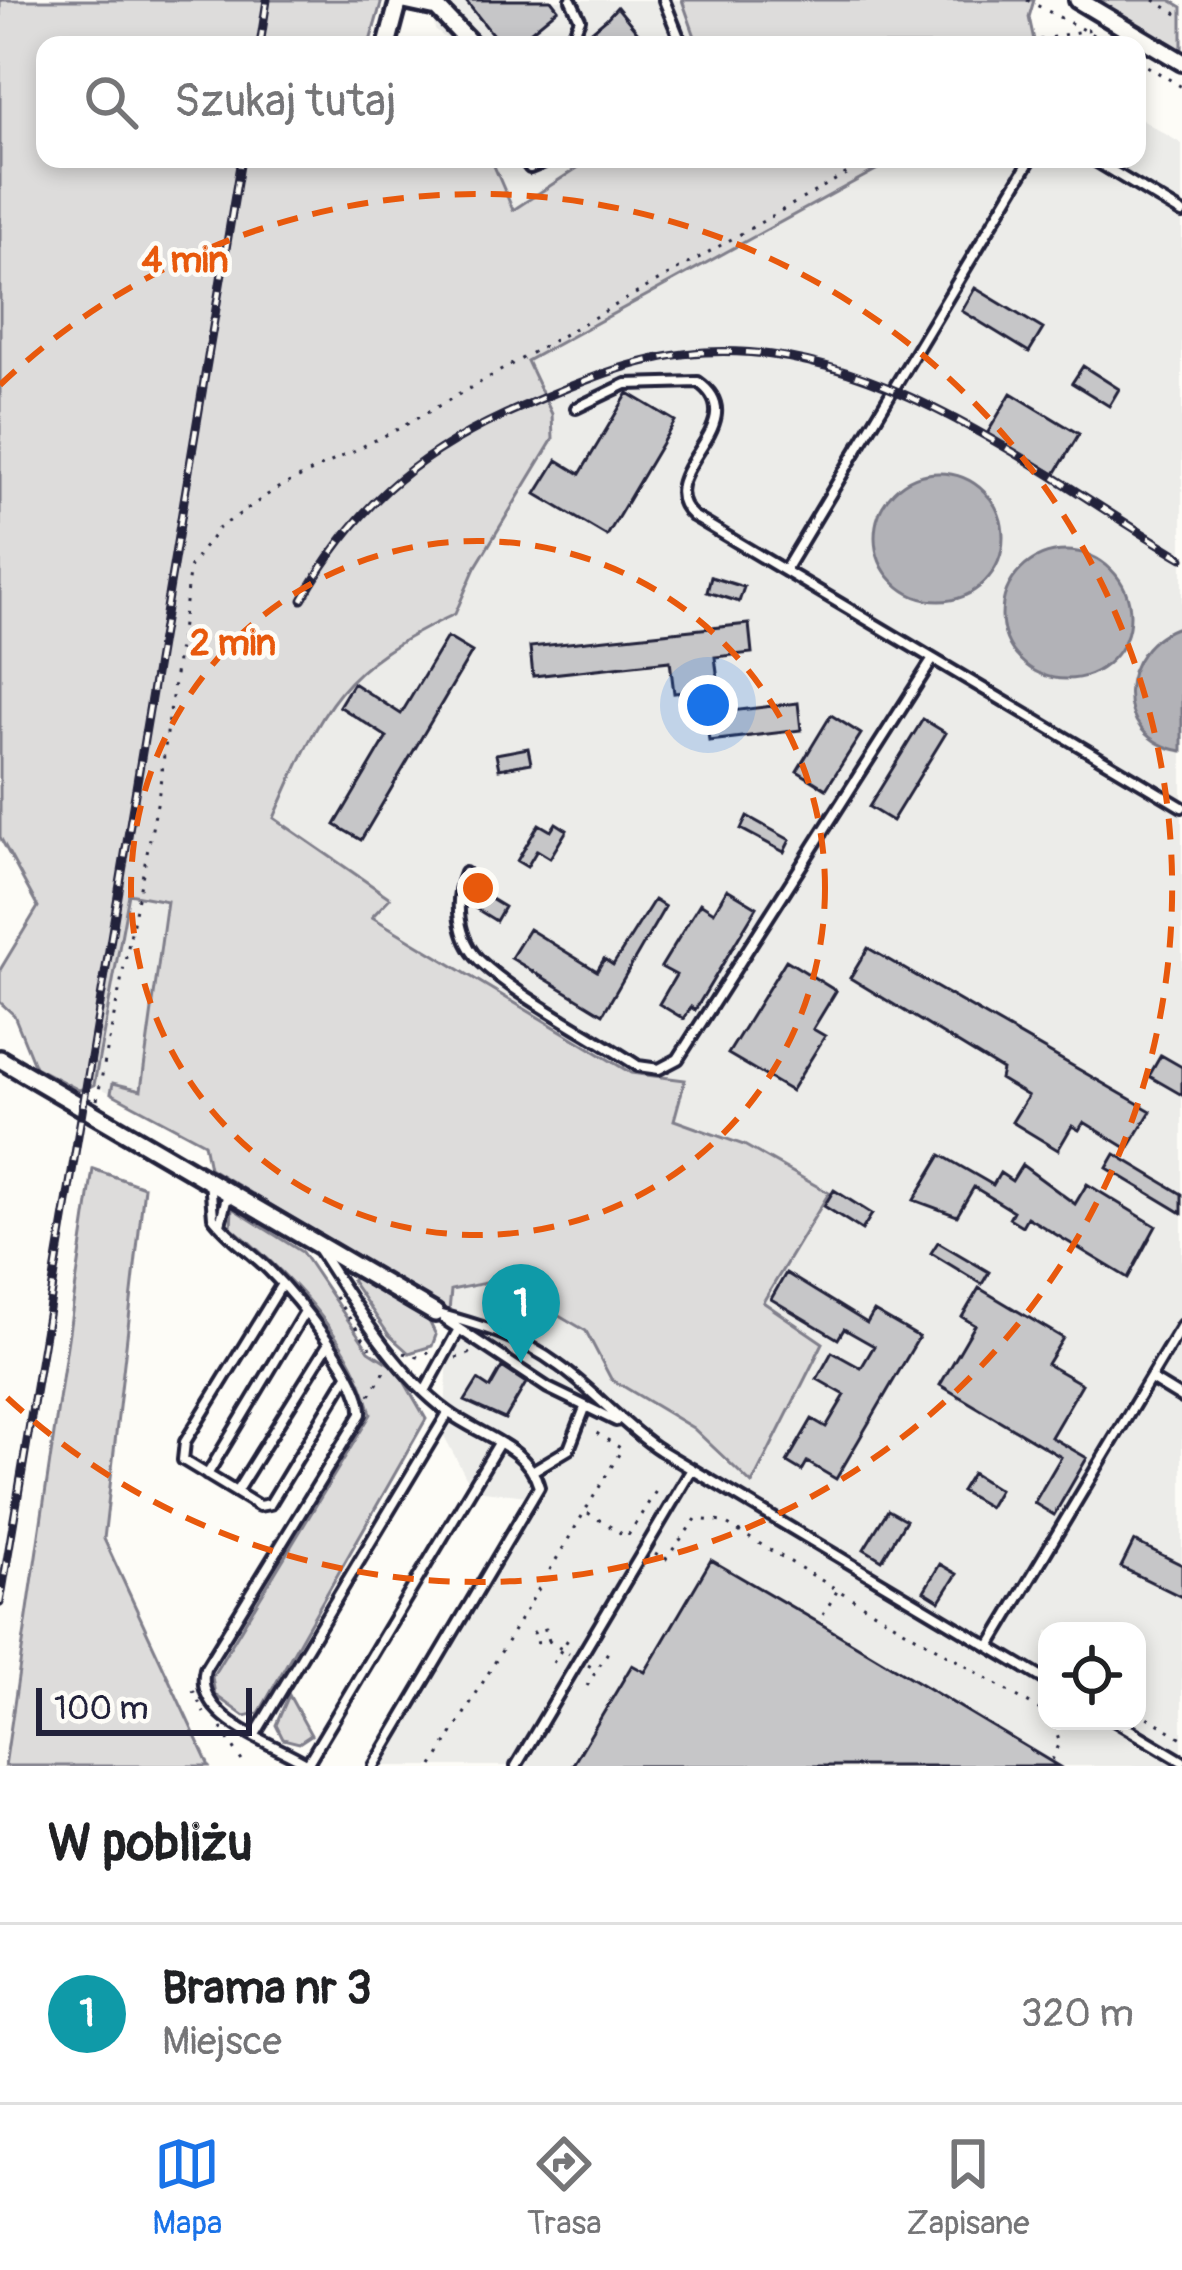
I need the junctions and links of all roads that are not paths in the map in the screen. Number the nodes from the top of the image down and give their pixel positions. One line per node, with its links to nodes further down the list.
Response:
1 (400, 0): 5 (street); 6 (street)
2 (571, 0): 7 (lane)
3 (664, 0): 8 (lane)
4 (1078, 0): 9 (street)
5 (390, 36)
6 (463, 36)
7 (570, 36)
8 (678, 36)
9 (1138, 36)
10 (1146, 41): 11 (street)
11 (1182, 62)
12 (1026, 168): 16 (lane)
13 (1107, 168): 14 (lane)
14 (1182, 213)
15 (576, 407): 16 (lane)
16 (785, 570): 17 (lane)
17 (933, 658): 18 (lane); 19 (lane)
18 (1182, 807)
19 (464, 873)
20 (0, 1059): 21 (street)
21 (211, 1179): 22 (street); 23 (lane)
22 (230, 1190): 23 (lane); 24 (street)
23 (219, 1226): 25 (lane)
24 (315, 1243): 27 (street); 33 (lane)
25 (282, 1284): 26 (lane); 41 (lane)
26 (304, 1313): 30 (lane); 41 (lane)
27 (435, 1313): 28 (lane)
28 (461, 1325): 33 (lane); 35 (lane); 37 (lane)
29 (1182, 1325): 32 (lane)
30 (327, 1345): 31 (lane); 42 (lane)
31 (348, 1375): 42 (lane); 46 (lane)
32 (1151, 1379): 34 (lane); 43 (lane)
33 (425, 1390): 36 (lane)
34 (1182, 1398)
35 (584, 1408): 37 (lane); 40 (lane)
36 (448, 1413): 38 (lane); 46 (lane)
37 (618, 1421): 39 (lane)
38 (500, 1443): 40 (lane); 48 (lane)
39 (692, 1469): 43 (lane); 50 (lane)
40 (535, 1470): 49 (lane)
41 (207, 1475): 42 (lane)
42 (236, 1492)
43 (990, 1646): 44 (lane)
44 (1038, 1675)
45 (1130, 1730): 47 (lane)
46 (256, 1733): 48 (lane)
47 (1182, 1761)
48 (309, 1765)
49 (374, 1766)
50 (516, 1766)

